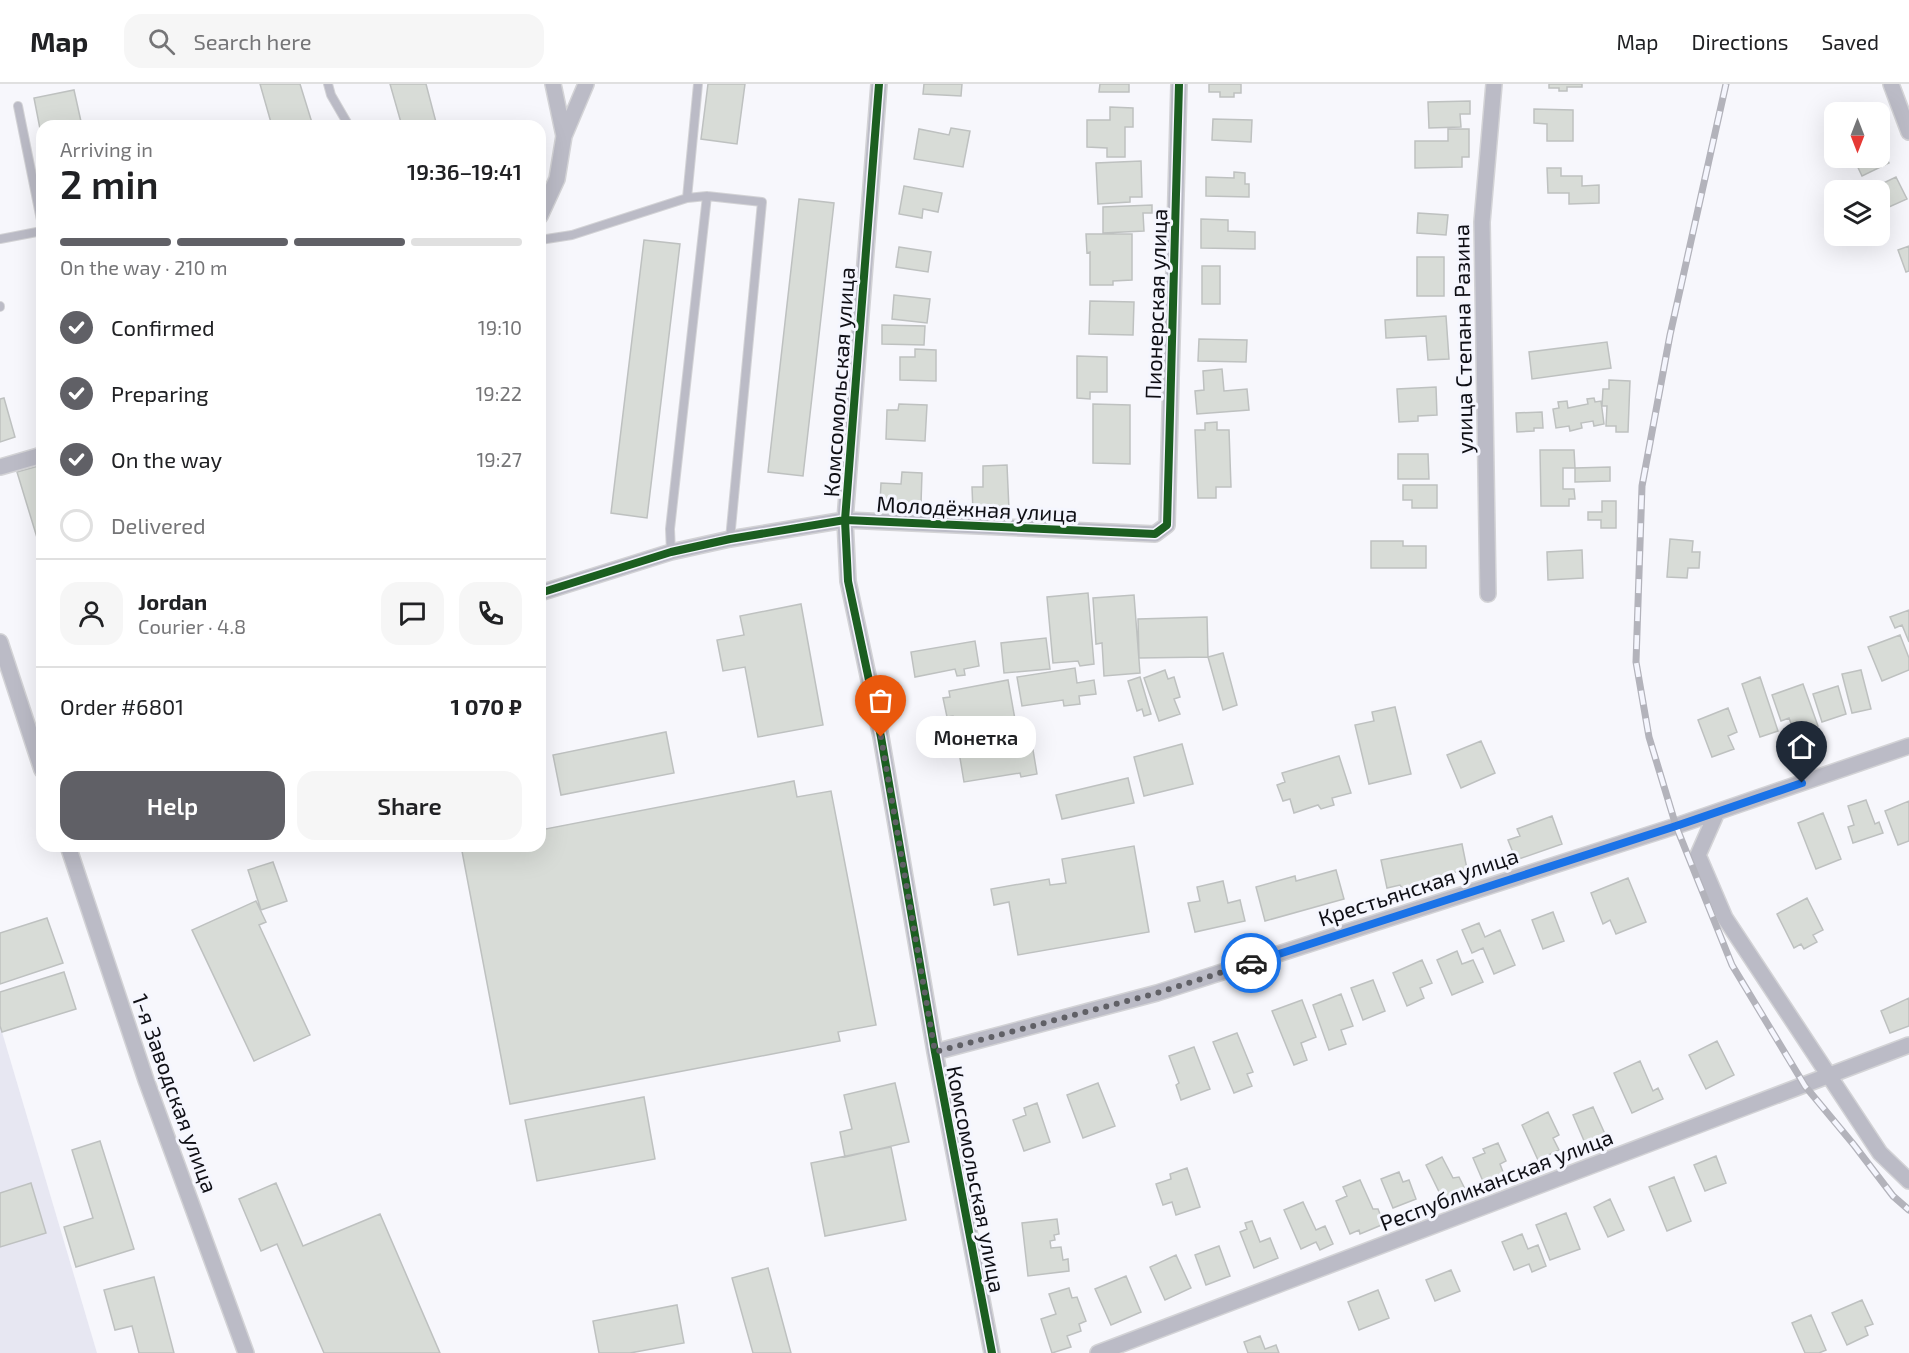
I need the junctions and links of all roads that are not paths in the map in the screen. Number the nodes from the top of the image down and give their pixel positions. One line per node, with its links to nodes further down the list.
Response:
1 (328, 84): 10 (lane)
2 (553, 84): 12 (street)
3 (586, 84): 12 (street)
4 (698, 84): 15 (lane)
5 (879, 84): 22 (street, Комсомольская улица)
6 (1179, 84): 23 (street, Пионерская улица)
7 (1494, 84): 27 (street, улица Степана Разина)
8 (1891, 84): 11 (street)
9 (18, 106): 13 (lane)
10 (346, 120)
11 (1909, 132)
12 (564, 136): 16 (street)
13 (36, 195)
14 (707, 196): 15 (lane); 24 (lane); 25 (lane)
15 (687, 198): 19 (lane)
16 (546, 203)
17 (36, 232): 18 (lane)
18 (0, 239)
19 (546, 239)
20 (36, 456): 21 (street)
21 (0, 467)
22 (846, 520): 23 (street, Молодёжная улица); 24 (street, Молодёжная улица); 34 (street, Комсомольская улица)
23 (1167, 525)
24 (730, 539): 25 (street, Молодёжная улица)
25 (671, 552): 26 (street, Молодёжная улица)
26 (546, 591)
27 (1488, 594)
28 (0, 642): 29 (street)
29 (35, 727)
30 (1909, 746): 31 (street, Крестьянская улица)
31 (1717, 812): 34 (street, Крестьянская улица); 35 (street)
32 (70, 852): 37 (street, 1-я Заводская улица)
33 (1909, 1045): 35 (street, Республиканская улица)
34 (935, 1052): 38 (street, Комсомольская улица)
35 (1828, 1074): 36 (street); 39 (street, Республиканская улица)
36 (1909, 1181)
37 (246, 1353)
38 (992, 1353)
39 (1098, 1353)

